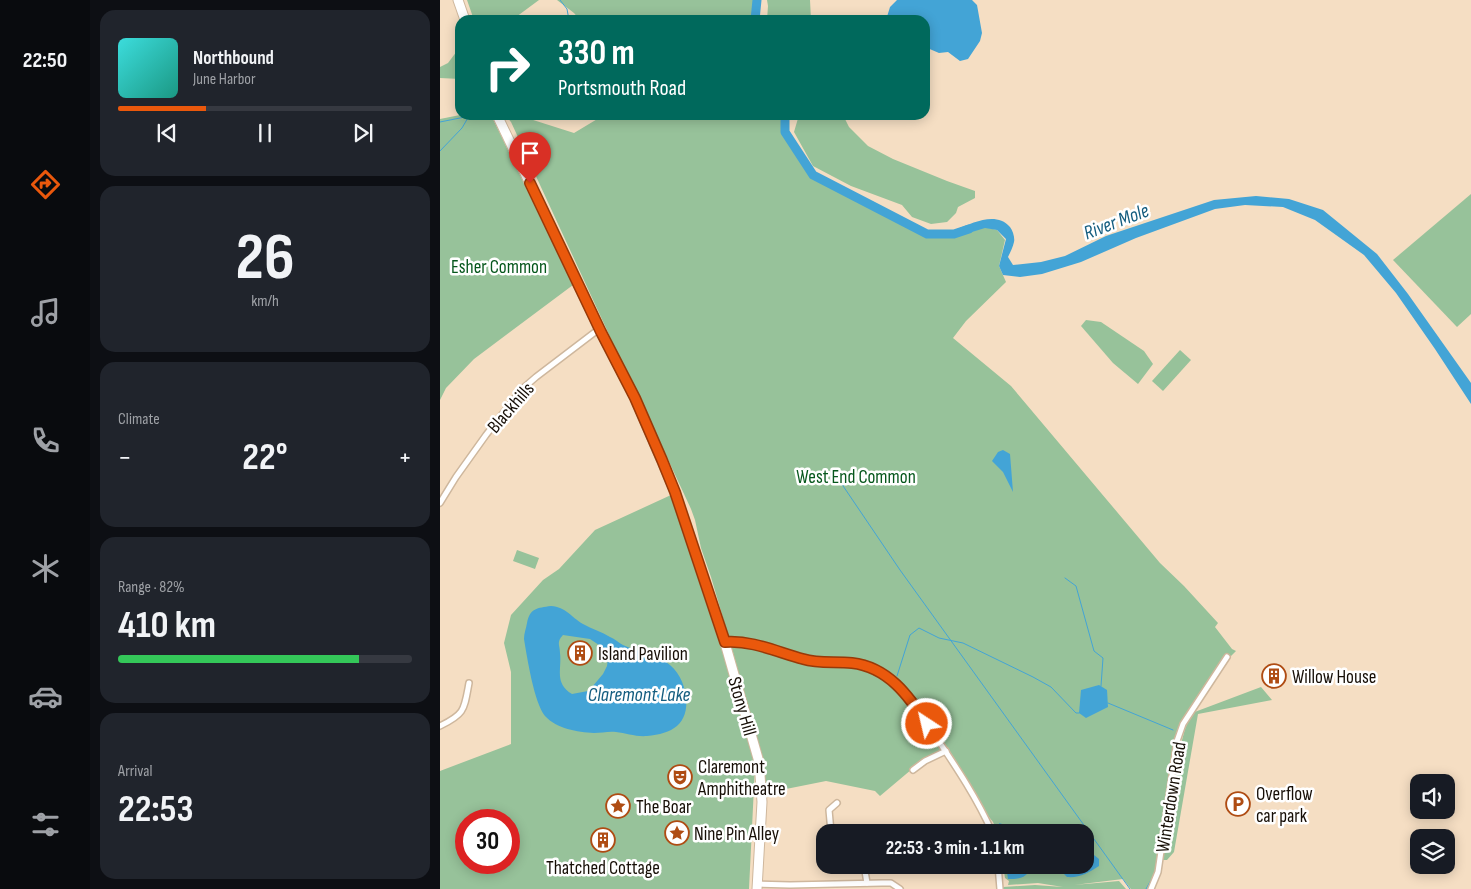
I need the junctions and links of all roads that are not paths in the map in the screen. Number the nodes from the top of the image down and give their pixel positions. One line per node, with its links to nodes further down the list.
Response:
1 (458, 0): 2 (main road)
2 (463, 15)
3 (500, 120): 4 (main road, Stony Hill)
4 (599, 329): 5 (street, Blackhills); 6 (main road, Stony Hill)
5 (440, 503)
6 (725, 642): 10 (street); 18 (main road, Stony Hill)
7 (1227, 657): 22 (street, Winterdown Road)
8 (469, 683): 9 (street)
9 (440, 726)
10 (946, 751): 11 (street); 14 (street)
11 (913, 770)
12 (837, 803): 13 (street)
13 (830, 824)
14 (988, 824)
15 (866, 874): 17 (street)
16 (999, 874): 21 (street)
17 (867, 883): 19 (street); 20 (street)
18 (757, 886): 19 (street)
19 (790, 887)
20 (900, 889)
21 (1000, 889)
22 (1150, 889)

